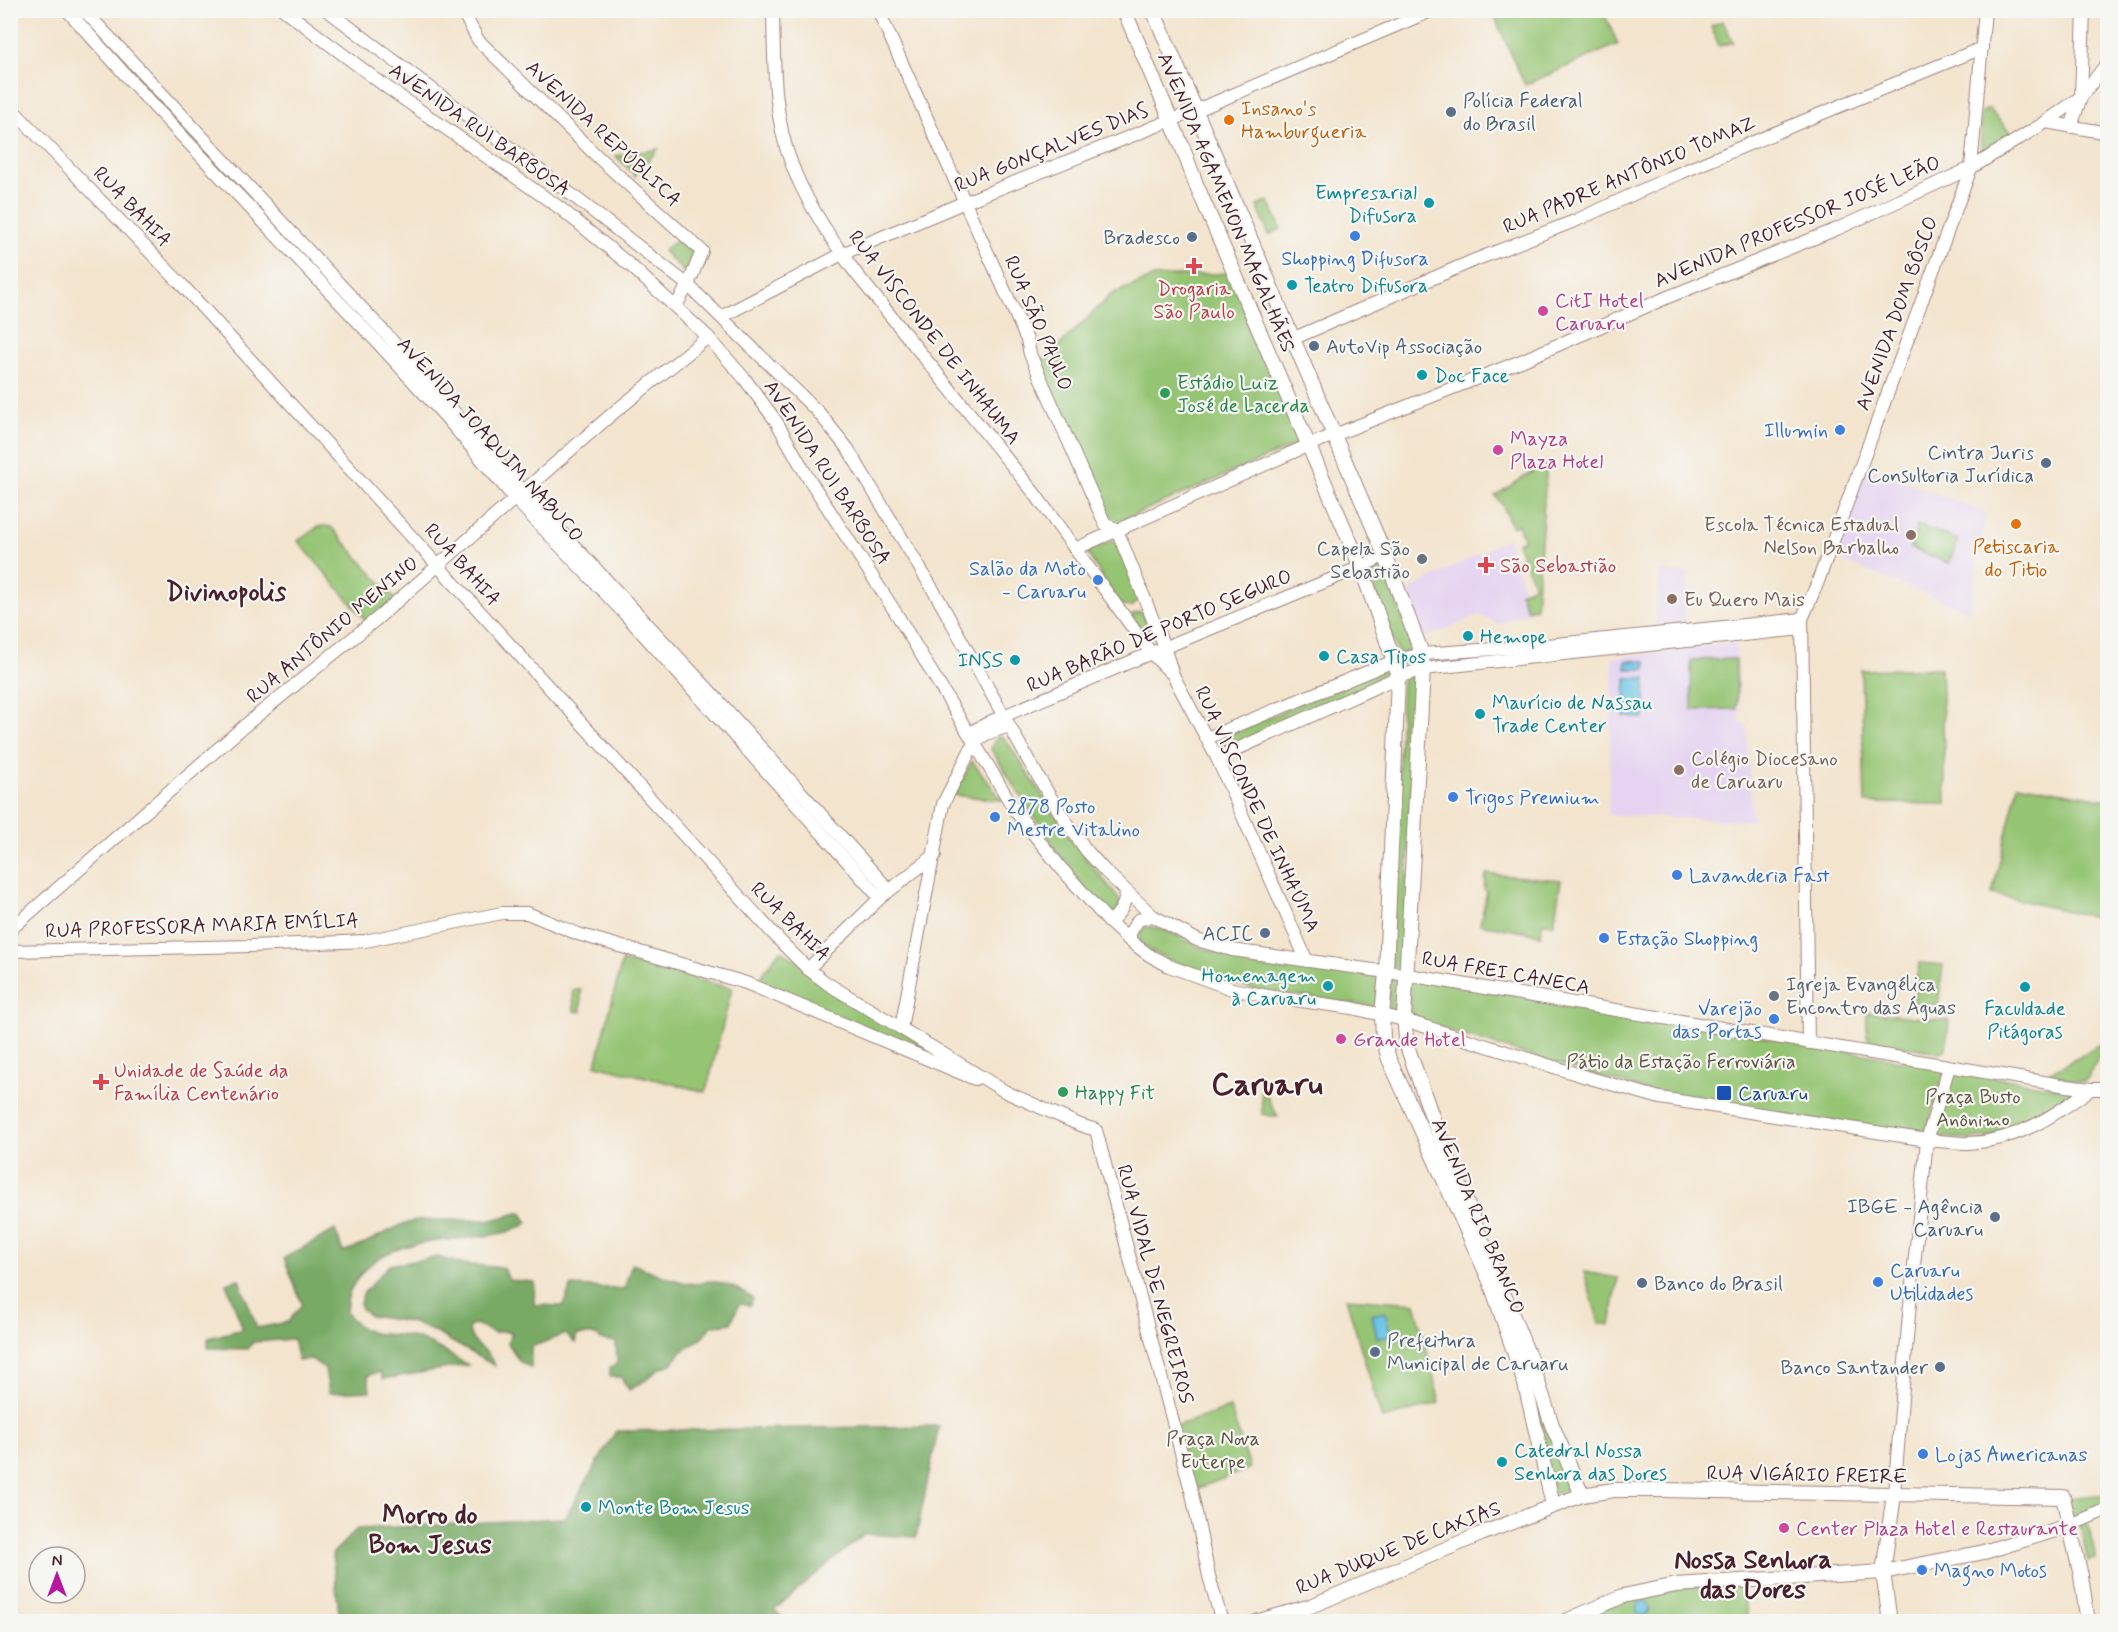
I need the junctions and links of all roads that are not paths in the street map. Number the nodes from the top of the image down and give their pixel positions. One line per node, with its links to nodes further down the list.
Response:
1 (67, 10): 32 (street, AVENIDA JOAQUIM NABUCO)
2 (84, 10): 32 (street, AVENIDA JOAQUIM NABUCO)
3 (284, 10): 26 (street, AVENIDA RUI BARBOSA)
4 (327, 10): 25 (street, AVENIDA RUI BARBOSA)
5 (462, 10): 25 (street, AVENIDA REPÚBLICA)
6 (772, 10): 24 (street, RUA VISCONDE DE INHAUMA)
7 (879, 10): 23 (street, RUA SÃO PAULO)
8 (1124, 10): 18 (main road, AVENIDA AGAMENON MAGALHÃES)
9 (1153, 10): 17 (main road, AVENIDA AGAMENON MAGALHÃES)
10 (1433, 10): 17 (street, RUA GONÇALVES DIAS)
11 (1985, 10): 13 (street, AVENIDA DOM BÔSCO)
12 (2084, 10): 15 (street)
13 (1982, 48): 22 (street, AVENIDA DOM BÔSCO); 29 (street, RUA PADRE ANTÔNIO TOMAZ)
14 (2108, 62): 15 (street)
15 (2080, 97): 19 (street, AVENIDA PROFESSOR JOSÉ LEÃO); 20 (street)
16 (10, 107): 36 (street, RUA BAHIA)
17 (1197, 110): 18 (street, RUA GONÇALVES DIAS); 29 (main road, AVENIDA AGAMENON MAGALHÃES)
18 (1170, 120): 23 (street, RUA GONÇALVES DIAS); 31 (main road, AVENIDA AGAMENON MAGALHÃES)
19 (2046, 122): 20 (street); 22 (street, AVENIDA PROFESSOR JOSÉ LEÃO)
20 (2071, 127): 21 (street)
21 (2108, 133)
22 (1971, 168): 30 (street, AVENIDA PROFESSOR JOSÉ LEÃO); 40 (street, AVENIDA DOM BÔSCO)
23 (965, 202): 24 (street, RUA GONÇALVES DIAS); 33 (street, RUA SÃO PAULO)
24 (842, 254): 27 (street, RUA GONÇALVES DIAS); 34 (street, RUA VISCONDE DE INHAUMA)
25 (688, 285): 26 (street); 27 (street, AVENIDA RUI BARBOSA)
26 (676, 306): 28 (street, AVENIDA RUI BARBOSA)
27 (721, 317): 48 (street, AVENIDA RUI BARBOSA)
28 (708, 337): 32 (street, RUA ANTÔNIO MENINO); 49 (street, AVENIDA RUI BARBOSA)
29 (1292, 339): 30 (main road, AVENIDA AGAMENON MAGALHÃES)
30 (1334, 435): 31 (street, AVENIDA PROFESSOR JOSÉ LEÃO); 35 (main road, AVENIDA AGAMENON MAGALHÃES)
31 (1309, 445): 33 (street, AVENIDA PROFESSOR JOSÉ LEÃO); 37 (main road, AVENIDA AGAMENON MAGALHÃES)
32 (519, 495): 36 (street, RUA ANTÔNIO MENINO); 54 (street, AVENIDA JOAQUIM NABUCO)
33 (1117, 530): 34 (street, AVENIDA PROFESSOR JOSÉ LEÃO); 38 (street, RUA SÃO PAULO)
34 (1075, 549): 39 (street, RUA VISCONDE DE INHAUMA)
35 (1384, 555): 37 (street, RUA BARÃO DE PORTO SEGURO); 43 (main road, AVENIDA AGAMENON MAGALHÃES)
36 (438, 566): 57 (street, RUA ANTÔNIO MENINO); 62 (street, RUA BAHIA)
37 (1361, 567): 41 (street, RUA BARÃO DE PORTO SEGURO); 44 (main road, AVENIDA AGAMENON MAGALHÃES)
38 (1145, 600): 39 (street); 41 (street, RUA SÃO PAULO)
39 (1123, 614): 42 (street, RUA VISCONDE DE INHAUMA)
40 (1802, 624): 43 (street); 45 (street); 69 (street)
41 (1164, 647): 42 (street, RUA BARÃO DE PORTO SEGURO); 46 (street, RUA VISCONDE DE INHAÚMA)
42 (1151, 653): 46 (street, RUA VISCONDE DE INHAÚMA); 48 (street, RUA BARÃO DE PORTO SEGURO)
43 (1422, 654): 44 (street); 45 (main road, AVENIDA AGAMENON MAGALHÃES)
44 (1395, 661): 47 (main road, AVENIDA AGAMENON MAGALHÃES); 50 (street)
45 (1423, 669): 47 (street); 64 (main road, AVENIDA AGAMENON MAGALHÃES)
46 (1173, 675): 50 (street, RUA VISCONDE DE INHAÚMA)
47 (1398, 677): 51 (street); 63 (main road, AVENIDA AGAMENON MAGALHÃES)
48 (1007, 721): 49 (street, RUA BARÃO DE PORTO SEGURO); 53 (street, AVENIDA RUI BARBOSA)
49 (972, 738): 52 (street); 56 (street, AVENIDA RUI BARBOSA)
50 (1207, 738): 51 (street, RUA VISCONDE DE INHAÚMA)
51 (1217, 758): 61 (street, RUA VISCONDE DE INHAÚMA)
52 (935, 855): 54 (street); 67 (street)
53 (1126, 891): 55 (street, AVENIDA RUI BARBOSA); 56 (street)
54 (885, 894): 62 (street)
55 (1153, 916): 58 (street, AVENIDA RUI BARBOSA); 59 (street)
56 (1109, 922): 59 (street, AVENIDA RUI BARBOSA)
57 (10, 930)
58 (1197, 940): 61 (street, RUA FREI CANECA)
59 (1130, 941): 65 (street, AVENIDA RUI BARBOSA)
60 (10, 951): 70 (street, RUA PROFESSORA MARIA EMÍLIA)
61 (1307, 961): 63 (street, RUA FREI CANECA)
62 (808, 969): 67 (street, RUA BAHIA)
63 (1386, 973): 64 (street, RUA FREI CANECA); 65 (main road, AVENIDA RIO BRANCO)
64 (1408, 975): 66 (main road, AVENIDA RIO BRANCO); 69 (street, RUA FREI CANECA)
65 (1382, 1015): 66 (street, AVENIDA RUI BARBOSA); 78 (main road, AVENIDA RIO BRANCO)
66 (1404, 1020): 75 (street, AVENIDA RUI BARBOSA); 76 (main road, AVENIDA RIO BRANCO)
67 (901, 1028): 68 (street, RUA BAHIA)
68 (916, 1036): 70 (street); 74 (street, RUA BAHIA)
69 (1808, 1043): 71 (street, RUA FREI CANECA)
70 (908, 1052): 74 (street, RUA PROFESSORA MARIA EMÍLIA)
71 (1949, 1067): 72 (street, RUA FREI CANECA); 75 (street)
72 (2091, 1089): 73 (street, RUA FREI CANECA); 75 (street, AVENIDA RUI BARBOSA)
73 (2108, 1089)
74 (1006, 1092): 82 (street, RUA VIDAL DE NEGREIROS)
75 (1927, 1140): 77 (street)
76 (1582, 1495): 77 (main road, RUA VIGÁRIO FREIRE); 78 (main road, RUA VIGÁRIO FREIRE)
77 (1894, 1495): 80 (main road, RUA VIGÁRIO FREIRE); 81 (main road)
78 (1553, 1505): 83 (main road, RUA DUQUE DE CAXIAS)
79 (2108, 1509): 80 (street)
80 (2068, 1527): 81 (main road); 86 (main road)
81 (1883, 1572): 84 (main road); 85 (main road)
82 (1221, 1622)
83 (1256, 1622)
84 (1564, 1622)
85 (1890, 1622)
86 (2088, 1622)

